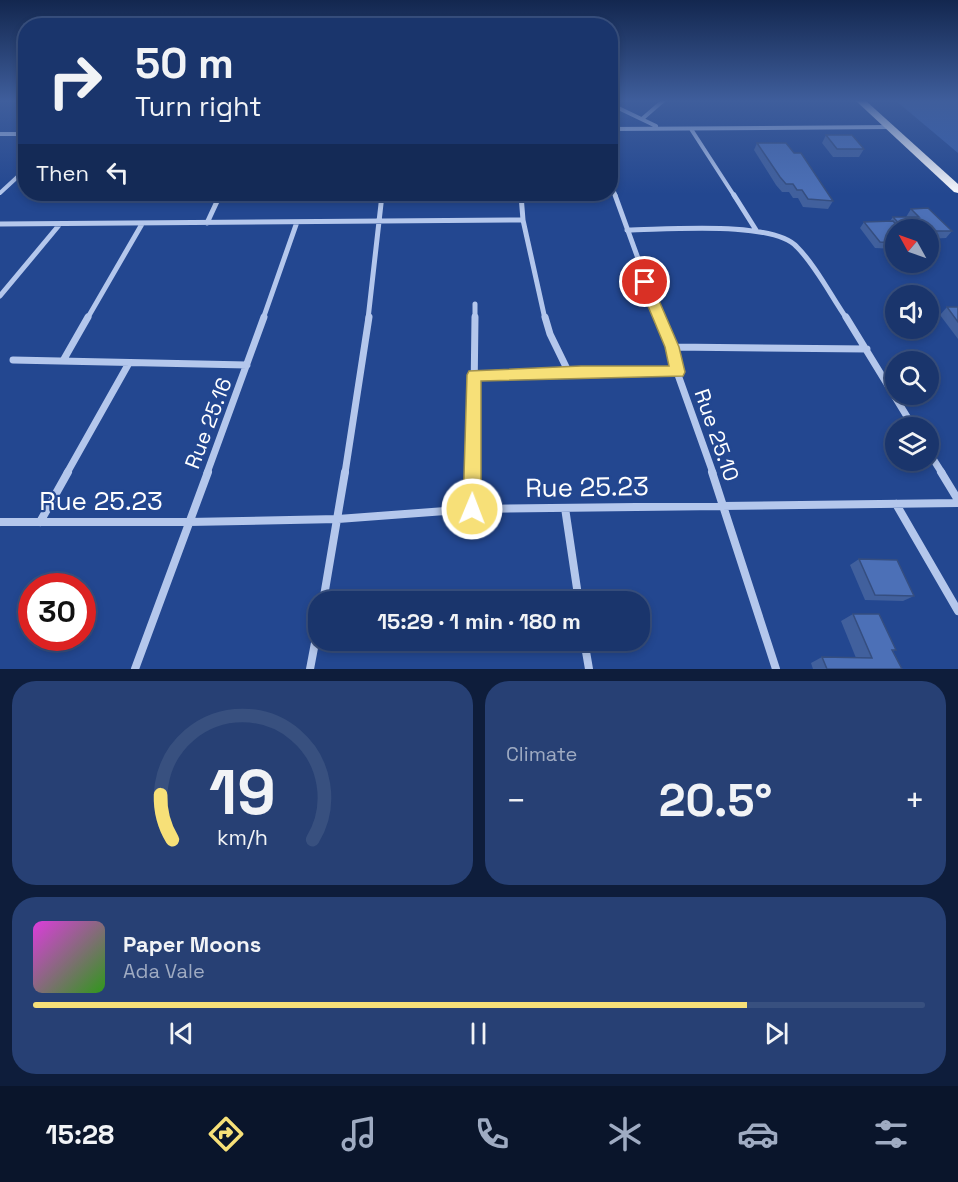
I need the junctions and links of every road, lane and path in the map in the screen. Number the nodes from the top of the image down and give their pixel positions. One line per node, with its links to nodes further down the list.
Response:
1 (693, 131): 20 (street)
2 (894, 131): 6 (main road)
3 (0, 134): 4 (street)
4 (18, 134)
5 (18, 176): 7 (street)
6 (958, 190)
7 (0, 193)
8 (218, 201): 15 (street)
9 (381, 201): 13 (street)
10 (522, 201): 12 (street)
11 (617, 201): 19 (street, Rue 25.10)
12 (523, 220): 13 (street); 30 (street)
13 (377, 221): 14 (street); 39 (street)
14 (297, 222): 15 (street); 28 (street, Rue 25.16)
15 (207, 223): 18 (street)
16 (0, 224): 17 (street)
17 (60, 224): 18 (street); 21 (street)
18 (142, 224): 26 (street)
19 (627, 230): 20 (street); 23 (street, Rue 25.10)
20 (756, 230): 24 (street)
21 (0, 296)
22 (475, 304): 31 (street)
23 (672, 347): 24 (street); 29 (street, Rue 25.10)
24 (867, 349): 32 (street)
25 (13, 360): 26 (street)
26 (64, 360): 27 (street)
27 (129, 363): 28 (street); 41 (street)
28 (247, 365): 42 (street, Rue 25.16)
29 (677, 372): 30 (street); 36 (street, Rue 25.10)
30 (569, 373): 31 (street)
31 (474, 375): 38 (street)
32 (907, 417)
33 (939, 469): 34 (street)
34 (958, 501): 35 (street, Rue 25.23)
35 (896, 504): 36 (street, Rue 25.23); 45 (street)
36 (724, 506): 37 (street, Rue 25.23); 51 (street, Rue 25.10)
37 (565, 508): 38 (street, Rue 25.23); 44 (street)
38 (472, 509): 39 (street, Rue 25.23)
39 (338, 519): 42 (street, Rue 25.23); 43 (street)
40 (0, 522): 41 (street, Rue 25.23)
41 (40, 522): 42 (street, Rue 25.23)
42 (189, 522): 48 (street, Rue 25.16)
43 (325, 591)
44 (577, 591)
45 (958, 611)
46 (313, 651): 49 (street)
47 (586, 651): 50 (street)
48 (135, 669)
49 (310, 669)
50 (589, 669)
51 (776, 669)

